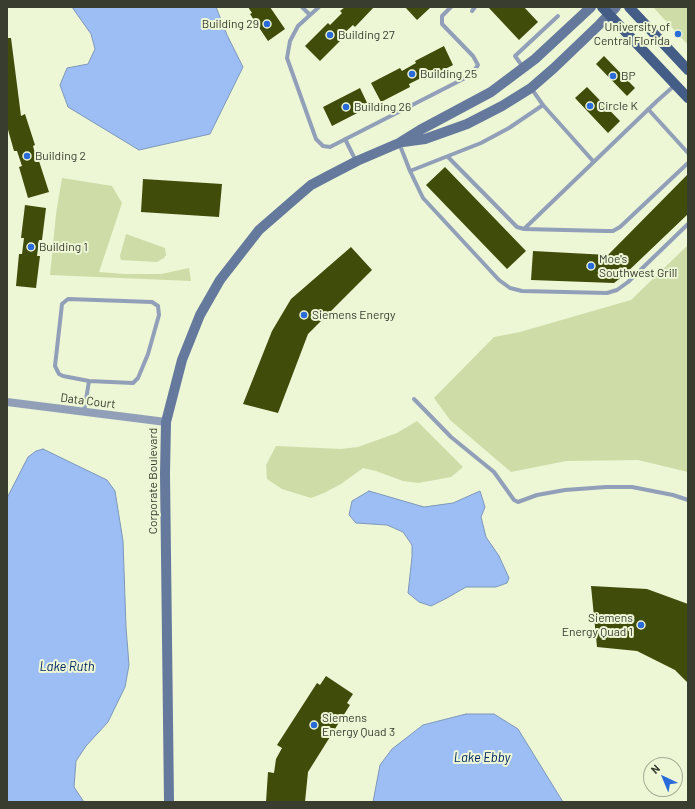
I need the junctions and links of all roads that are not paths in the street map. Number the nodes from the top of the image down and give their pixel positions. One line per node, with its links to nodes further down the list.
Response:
1 (302, 7): 9 (lane)
2 (319, 7): 9 (lane)
3 (451, 7): 18 (lane)
4 (475, 7): 8 (lane)
5 (591, 7): 11 (street, Corporate Boulevard)
6 (629, 7): 12 (main road)
7 (609, 10): 13 (main road); 14 (street, Corporate Boulevard)
8 (472, 11)
9 (310, 15): 18 (lane)
10 (558, 16): 11 (lane)
11 (524, 69): 19 (street, Corporate Boulevard)
12 (688, 70)
13 (676, 84): 15 (main road); 17 (lane)
14 (531, 88): 16 (lane); 19 (street, Corporate Boulevard)
15 (688, 98)
16 (543, 105): 21 (lane); 23 (lane)
17 (648, 109): 20 (lane); 23 (lane)
18 (345, 139): 22 (lane)
19 (399, 143): 22 (street, Corporate Boulevard); 25 (lane)
20 (688, 153)
21 (448, 156): 25 (lane); 27 (lane)
22 (356, 161): 32 (street, Corporate Boulevard)
23 (593, 161): 27 (lane)
24 (688, 162): 27 (lane)
25 (410, 171): 26 (lane)
26 (688, 224)
27 (524, 229)
28 (89, 380): 28 (lane); 31 (lane)
29 (414, 399): 33 (lane)
30 (7, 402): 31 (street, Data Court)
31 (84, 412): 32 (street, Data Court)
32 (166, 422): 34 (street, Corporate Boulevard)
33 (688, 500)
34 (169, 802)

